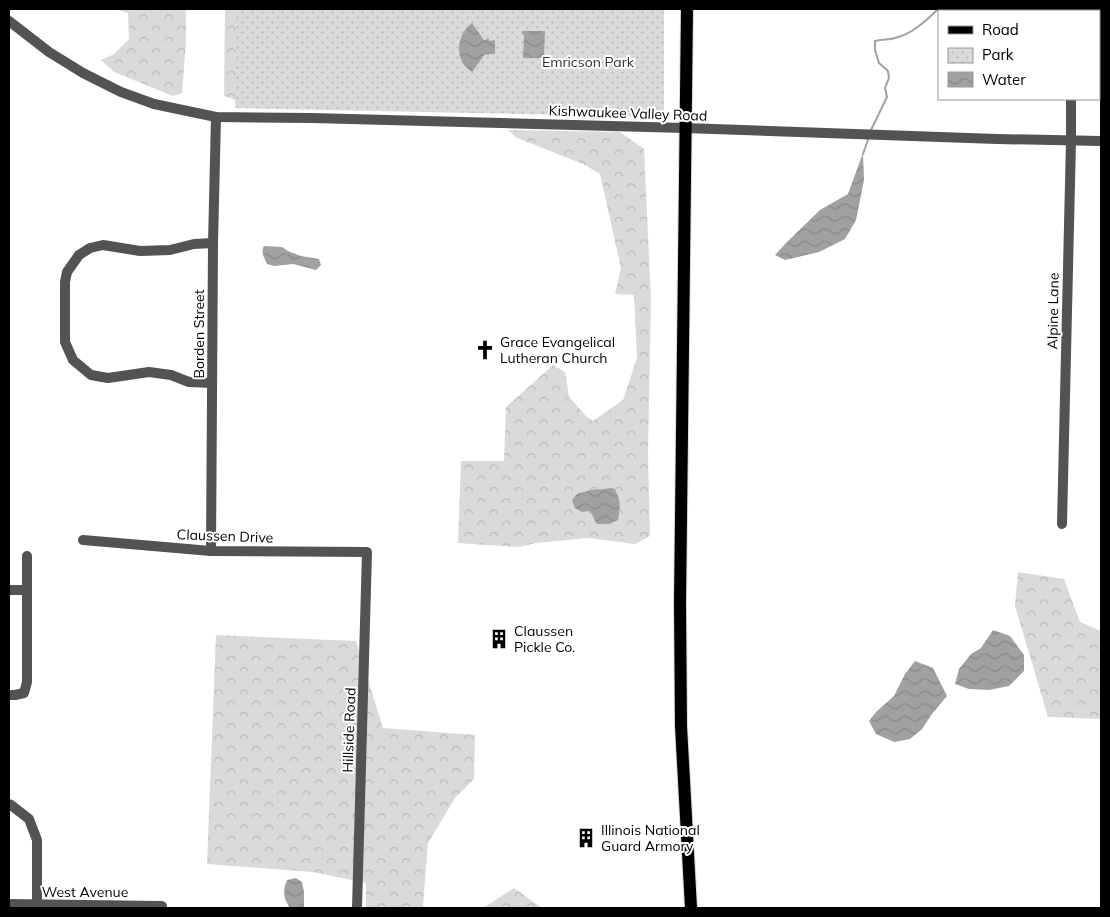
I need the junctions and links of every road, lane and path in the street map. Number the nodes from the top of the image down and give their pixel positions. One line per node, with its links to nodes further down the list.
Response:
1 (687, 9): 5 (main road)
2 (9, 21): 4 (street, Kishwaukee Valley Road)
3 (1071, 100): 6 (street, Alpine Lane)
4 (216, 117): 5 (street, Kishwaukee Valley Road); 8 (street, Borden Street)
5 (685, 128): 6 (street, Kishwaukee Valley Road); 23 (main road)
6 (1071, 140): 7 (street, Kishwaukee Valley Road); 10 (street, Alpine Lane)
7 (1101, 141)
8 (213, 243): 9 (street, Borden Street); 9 (street)
9 (212, 383): 12 (street, Borden Street)
10 (1062, 524)
11 (82, 540): 12 (street, Claussen Drive)
12 (211, 551): 13 (street, Claussen Drive)
13 (367, 552): 22 (street, Hillside Road)
14 (27, 556): 16 (street)
15 (9, 590): 16 (street)
16 (28, 590): 17 (street)
17 (9, 695)
18 (9, 804): 21 (street)
19 (9, 904): 21 (street, West Avenue)
20 (162, 906): 21 (street, West Avenue)
21 (37, 907)
22 (357, 908)
23 (692, 908)

